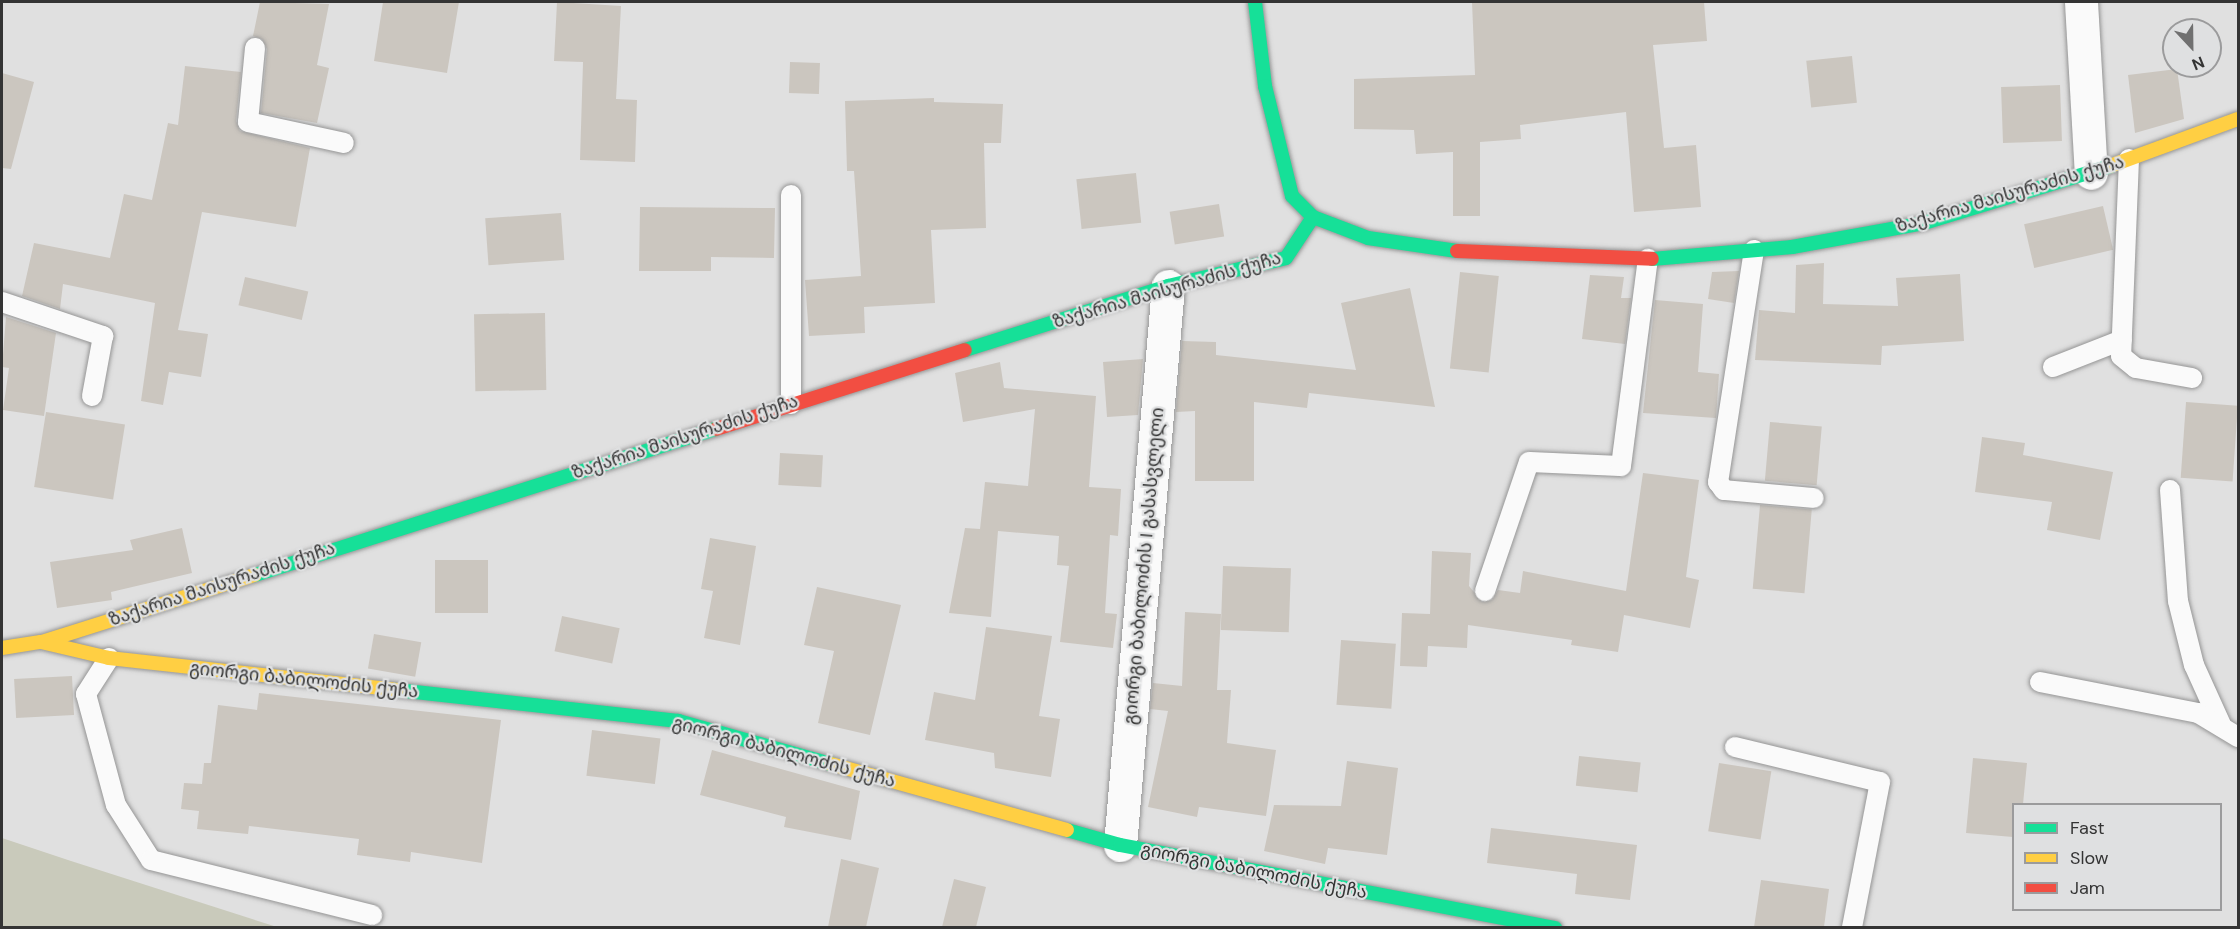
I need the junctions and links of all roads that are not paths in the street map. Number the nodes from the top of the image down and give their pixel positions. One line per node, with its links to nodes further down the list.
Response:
1 (1255, 2): 9 (street, ზაქარია მაისურაძის ქუჩა)
2 (2081, 2): 7 (street)
3 (255, 48): 5 (lane)
4 (2238, 119): 6 (street, ზაქარია მაისურაძის ქუჩა)
5 (344, 143)
6 (2129, 159): 7 (street, ზაქარია მაისურაძის ქუჩა); 14 (lane)
7 (2091, 173): 10 (street, ზაქარია მაისურაძის ქუჩა)
8 (791, 195): 18 (lane)
9 (1313, 217): 11 (street, ზაქარია მაისურაძის ქუჩა); 12 (street, ზაქარია მაისურაძის ქუჩა)
10 (1754, 250): 11 (street, ზაქარია მაისურაძის ქუჩა); 20 (lane)
11 (1648, 259): 21 (lane)
12 (1168, 286): 18 (street, ზაქარია მაისურაძის ქუჩა); 28 (street, გიორგი ბაბილოძის I გასასვლელი)
13 (2, 302): 17 (lane)
14 (2122, 340): 15 (lane); 16 (lane)
15 (2053, 367)
16 (2192, 378)
17 (92, 396)
18 (790, 404): 22 (street, ზაქარია მაისურაძის ქუჩა)
19 (2170, 490): 26 (lane)
20 (1814, 498)
21 (1485, 591)
22 (41, 642): 23 (street, გიორგი ბაბილოძის ქუჩა); 24 (street, გიორგი ბაბილოძის ქუჩა)
23 (2, 648)
24 (109, 658): 28 (street, გიორგი ბაბილოძის ქუჩა); 29 (lane)
25 (2040, 682): 26 (lane)
26 (2230, 732)
27 (1735, 747): 31 (lane)
28 (1120, 845): 30 (street, გიორგი ბაბილოძის ქუჩა)
29 (372, 915)
30 (1555, 927)
31 (1852, 927)

